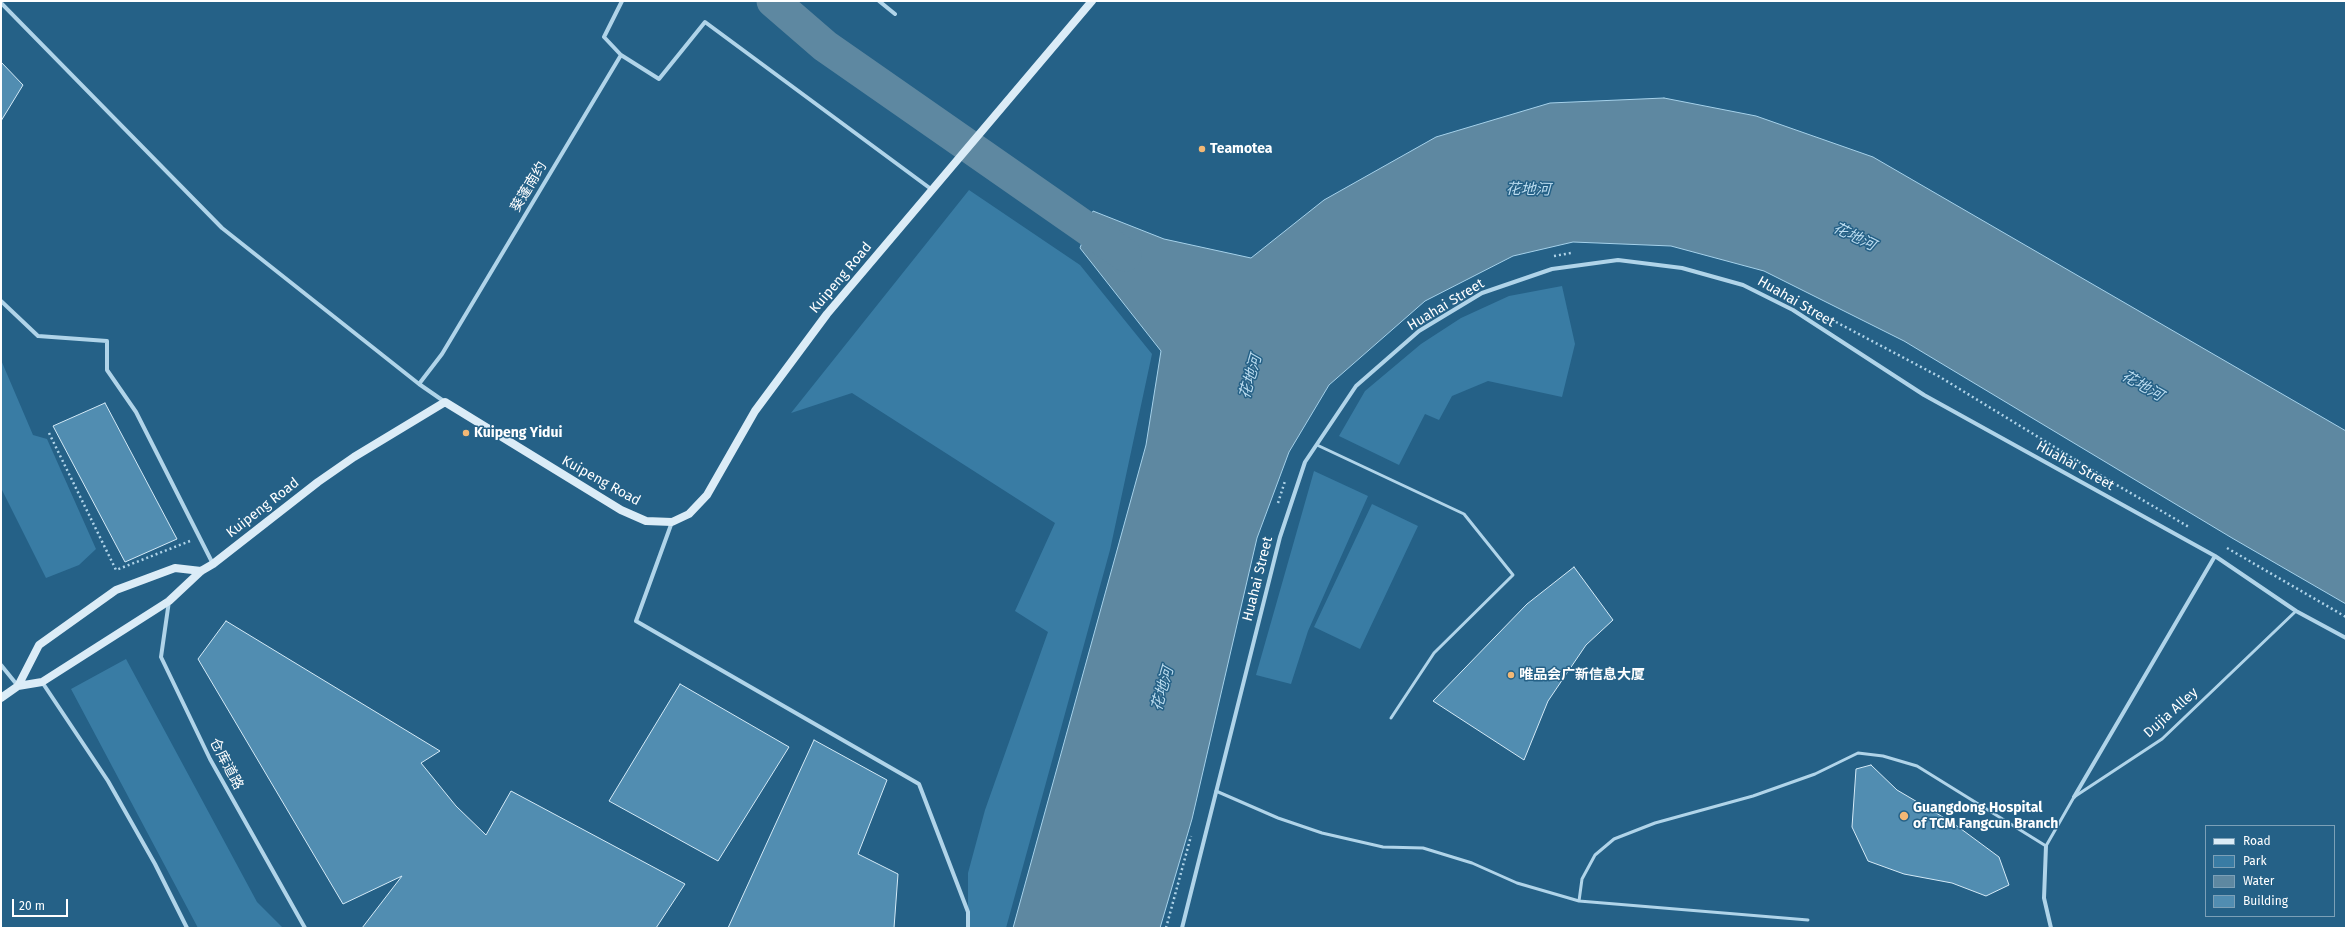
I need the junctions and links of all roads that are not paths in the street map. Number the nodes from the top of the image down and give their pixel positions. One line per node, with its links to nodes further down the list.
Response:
1 (622, 1): 6 (street)
2 (879, 1): 5 (street)
3 (1092, 1): 7 (street, Kuipeng Road)
4 (1, 3): 9 (street)
5 (895, 14)
6 (621, 55): 7 (street); 9 (street, 葵蓬南约)
7 (931, 189): 12 (street, Kuipeng Road)
8 (1, 302): 14 (street)
9 (418, 384): 10 (street)
10 (445, 402): 12 (street, Kuipeng Road); 14 (street, Kuipeng Road)
11 (1317, 445): 13 (street, Huahai Street); 23 (lane); 24 (street, Huahai Street)
12 (672, 522): 31 (street)
13 (2214, 556): 17 (street, Huahai Street); 25 (street)
14 (213, 564): 15 (street, Kuipeng Road)
15 (201, 570): 16 (street, Kuipeng Road); 21 (street, Kuipeng Road)
16 (169, 601): 20 (street, Kuipeng Road); 30 (street, 仓库道路)
17 (2296, 611): 18 (street, Huahai Street); 25 (lane, Dujia Alley)
18 (2346, 638)
19 (1, 665): 21 (street)
20 (42, 682): 21 (street, Kuipeng Road); 29 (street)
21 (18, 686): 22 (street, Kuipeng Road)
22 (1, 698)
23 (1391, 718)
24 (1216, 791): 27 (lane); 32 (street, Huahai Street)
25 (2074, 796): 26 (lane, Dujia Alley)
26 (2046, 846): 27 (lane); 33 (street)
27 (1579, 901): 28 (lane)
28 (1808, 920)
29 (187, 928)
30 (305, 928)
31 (968, 928)
32 (1182, 928)
33 (2051, 928)

